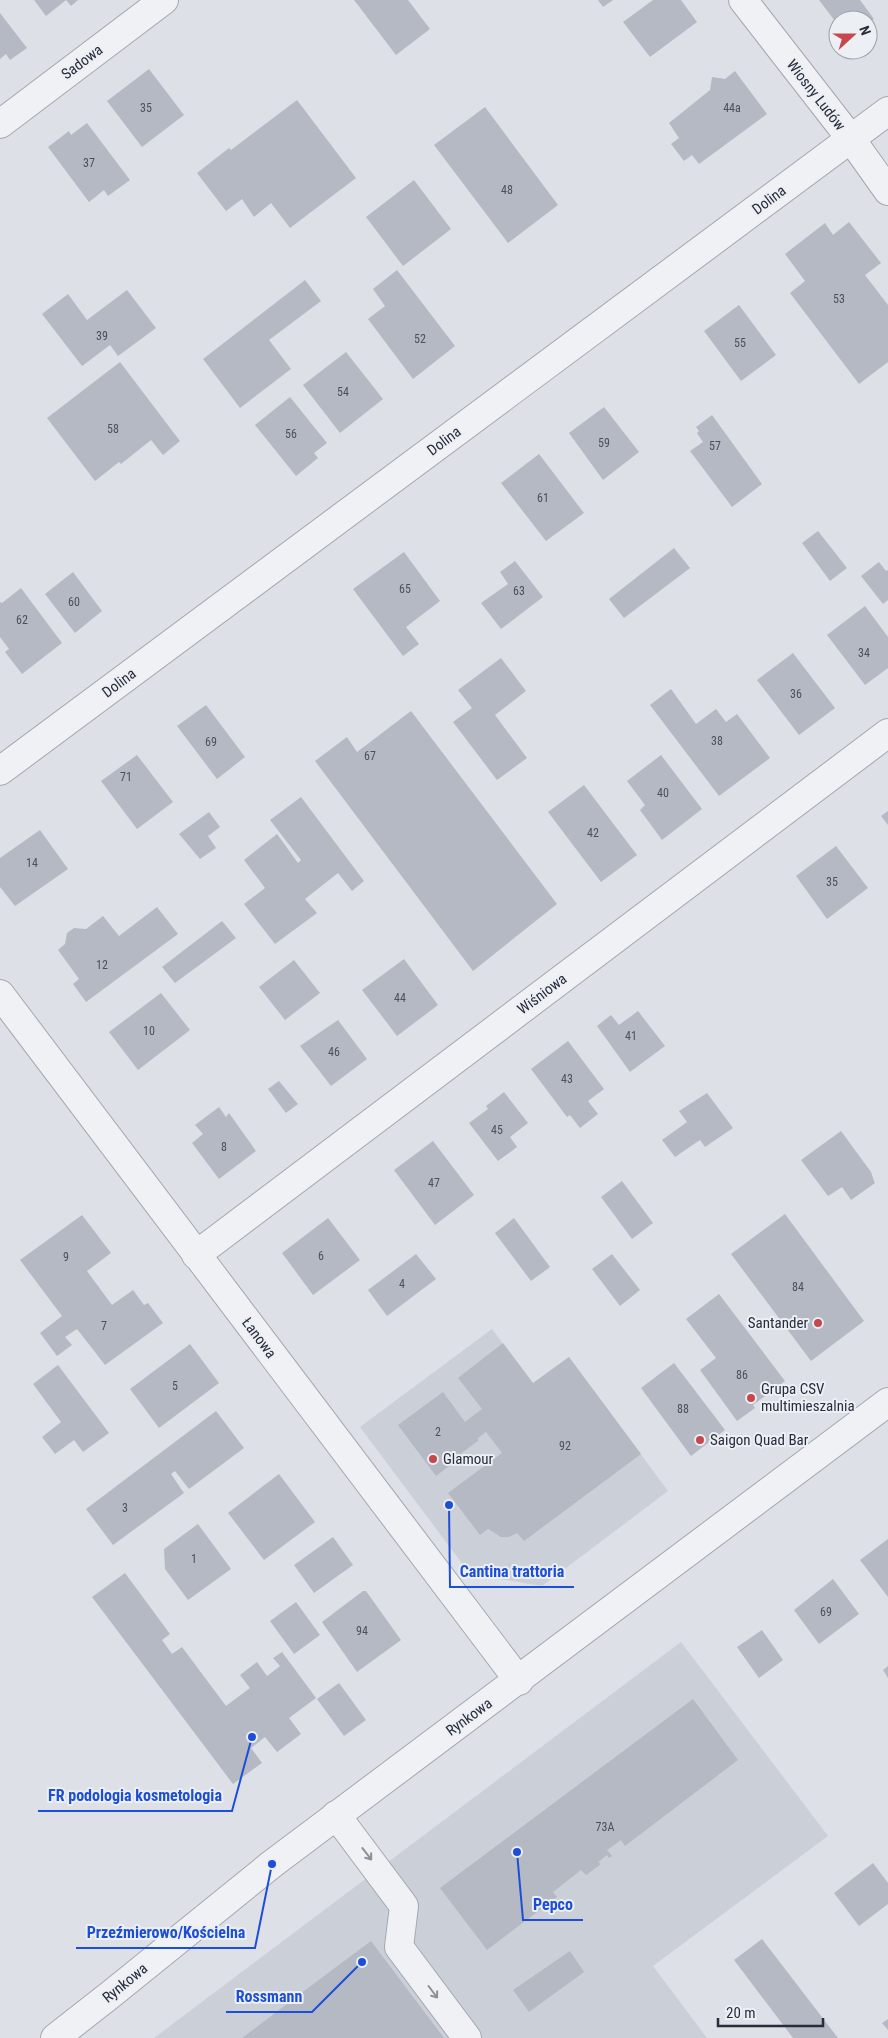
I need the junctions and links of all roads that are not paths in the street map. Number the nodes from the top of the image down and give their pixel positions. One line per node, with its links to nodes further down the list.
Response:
1 (164, 0): 4 (street, Sadowa)
2 (743, 0): 5 (street, Wiosny Ludów)
3 (888, 111): 5 (street, Dolina)
4 (0, 124)
5 (851, 139): 6 (street, Wiosny Ludów); 8 (street, Dolina)
6 (888, 191)
7 (888, 733): 10 (street, Wiśniowa)
8 (0, 771)
9 (0, 994): 10 (street, Łanowa)
10 (196, 1255): 12 (street, Łanowa)
11 (888, 1402): 12 (street, Rynkowa)
12 (519, 1681): 13 (street, Rynkowa)
13 (336, 1816): 14 (street, Rynkowa); 15 (street, one-way to 15)
14 (55, 2038)
15 (467, 2038)

